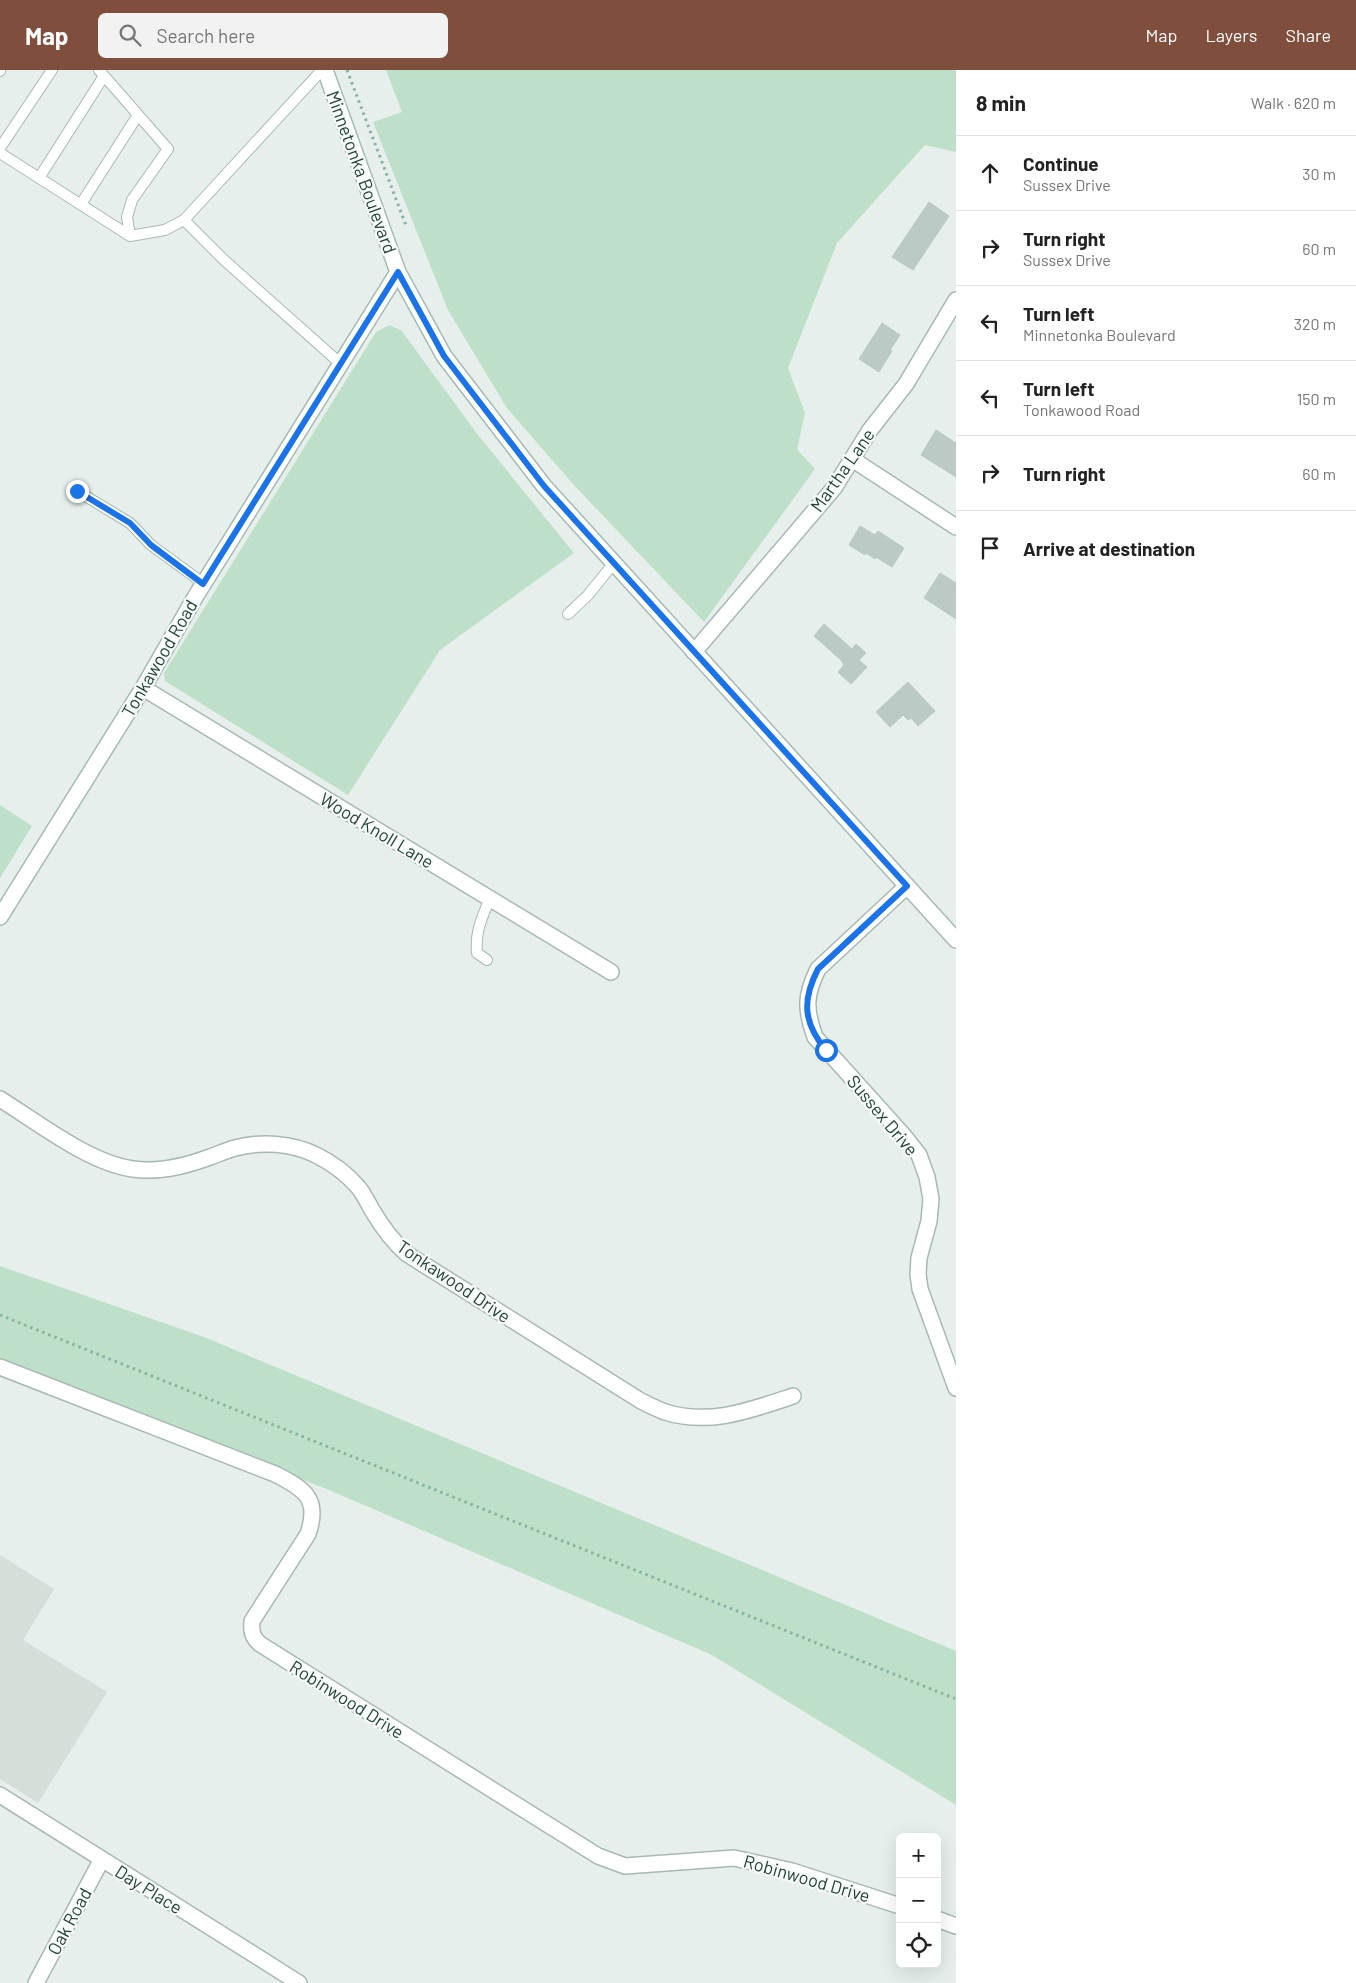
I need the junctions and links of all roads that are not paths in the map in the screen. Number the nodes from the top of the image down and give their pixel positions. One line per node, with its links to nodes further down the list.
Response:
1 (52, 70): 5 (lane)
2 (323, 70): 9 (lane); 11 (street, Minnetonka Boulevard)
3 (102, 73): 4 (lane); 7 (lane)
4 (138, 115): 8 (lane); 10 (lane)
5 (0, 148)
6 (0, 153): 7 (lane)
7 (39, 178): 8 (lane)
8 (80, 204): 10 (lane)
9 (184, 220): 10 (lane); 13 (lane)
10 (130, 236)
11 (398, 272): 13 (street, Tonkawood Road); 17 (street, Minnetonka Boulevard)
12 (956, 300): 14 (street, Martha Lane)
13 (341, 364): 18 (street, Tonkawood Road)
14 (852, 458): 16 (street); 20 (street, Martha Lane)
15 (77, 491): 18 (lane)
16 (956, 528)
17 (614, 563): 19 (lane); 20 (street, Minnetonka Boulevard)
18 (203, 584): 21 (street, Tonkawood Road)
19 (568, 614)
20 (694, 652): 22 (street, Minnetonka Boulevard)
21 (143, 688): 23 (street, Wood Knoll Lane); 24 (street, Tonkawood Road)
22 (907, 886): 25 (street, Minnetonka Boulevard); 30 (street, Sussex Drive)
23 (490, 898): 26 (lane); 27 (street, Wood Knoll Lane)
24 (0, 917)
25 (956, 940)
26 (487, 960)
27 (612, 972)
28 (0, 1098): 31 (street, Tonkawood Drive)
29 (0, 1367): 34 (street, Robinwood Drive)
30 (956, 1388)
31 (794, 1396)
32 (0, 1795): 33 (street, Day Place)
33 (102, 1859): 37 (street, Oak Road); 38 (street, Day Place)
34 (896, 1905)
35 (941, 1920): 36 (street)
36 (956, 1926)
37 (36, 1983)
38 (299, 1983)

